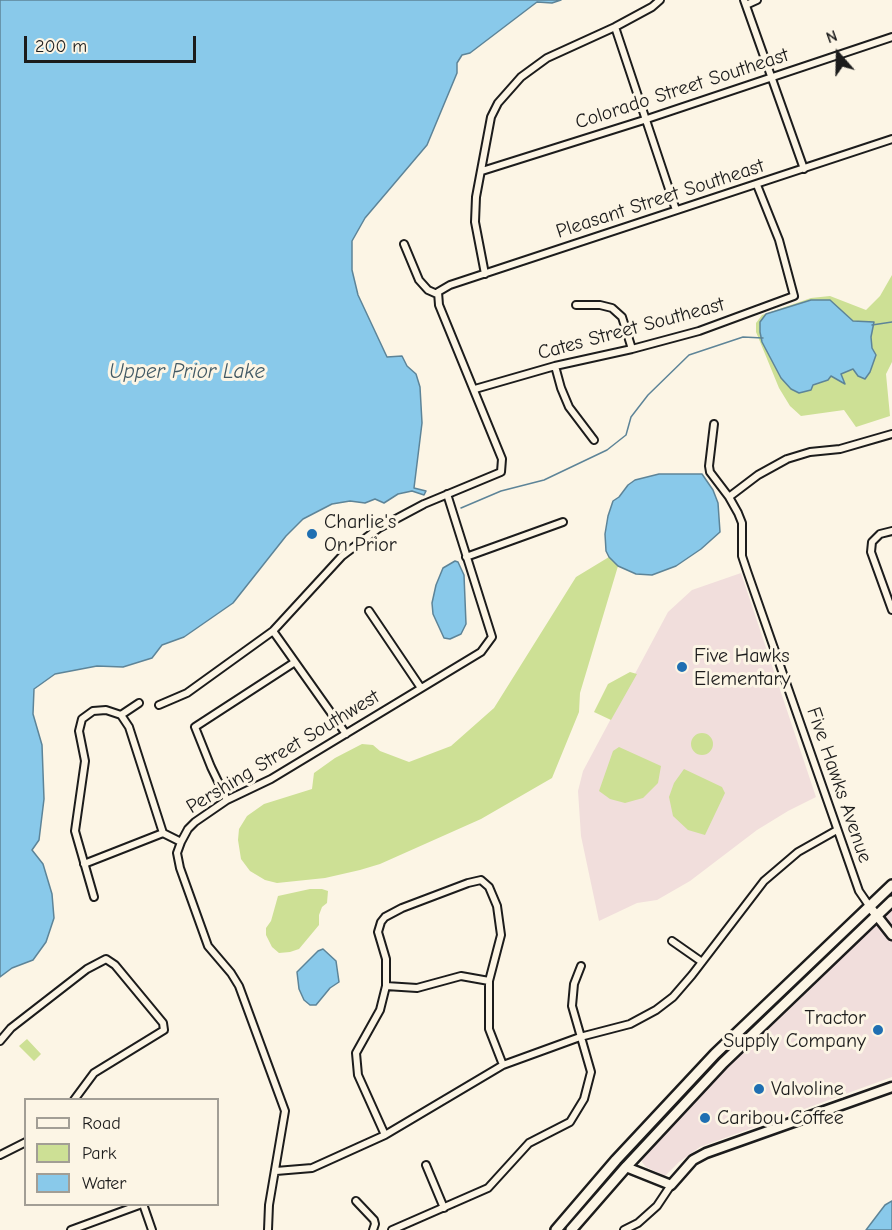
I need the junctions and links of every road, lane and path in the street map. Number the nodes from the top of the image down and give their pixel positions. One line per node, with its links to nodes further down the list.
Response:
1 (660, 0): 4 (street)
2 (757, 0): 3 (street)
3 (745, 2): 6 (street)
4 (615, 27): 7 (street); 10 (street)
5 (892, 37): 6 (street, Colorado Street Southeast)
6 (771, 78): 7 (street, Colorado Street Southeast); 9 (street)
7 (644, 120): 10 (street, Colorado Street Southeast); 12 (street)
8 (892, 139): 9 (street, Pleasant Street Southeast)
9 (804, 169): 11 (street, Pleasant Street Southeast)
10 (482, 171): 14 (street)
11 (757, 185): 12 (street, Pleasant Street Southeast); 17 (street, Cates Street Southeast)
12 (676, 210): 14 (street, Pleasant Street Southeast)
13 (404, 244): 15 (street)
14 (484, 274): 15 (street, Pleasant Street Southeast)
15 (438, 293): 19 (street)
16 (576, 305): 17 (street)
17 (633, 349): 18 (street, Cates Street Southeast)
18 (555, 366): 19 (street, Cates Street Southeast); 22 (street)
19 (475, 389): 23 (street)
20 (714, 424): 24 (street, Five Hawks Avenue)
21 (892, 434): 24 (street)
22 (594, 440)
23 (447, 494): 27 (street); 30 (street)
24 (729, 496): 38 (street, Five Hawks Avenue)
25 (562, 522): 27 (street)
26 (892, 531): 28 (street)
27 (466, 557): 32 (street, Pershing Street Southwest)
28 (892, 610)
29 (369, 611): 32 (street)
30 (273, 631): 31 (street); 34 (street)
31 (295, 662): 36 (street); 37 (street)
32 (421, 688): 36 (street, Pershing Street Southwest)
33 (139, 703): 35 (street)
34 (159, 705)
35 (121, 715): 39 (street); 41 (street)
36 (346, 734): 37 (street, Pershing Street Southwest)
37 (227, 800): 40 (street, Pershing Street Southwest)
38 (837, 830): 45 (street, Five Hawks Avenue); 49 (street)
39 (163, 833): 40 (street, Pershing Street Southwest); 41 (street)
40 (181, 842): 63 (street)
41 (84, 864): 43 (street)
42 (892, 885): 45 (main road)
43 (94, 897)
44 (892, 901): 46 (main road)
45 (870, 907): 46 (street, Five Hawks Avenue); 74 (main road)
46 (877, 916): 47 (street, Five Hawks Avenue); 62 (main road)
47 (892, 935)
48 (672, 941): 49 (street)
49 (702, 962): 53 (street)
50 (581, 966): 53 (street)
51 (489, 981): 52 (street); 52 (street); 55 (street)
52 (387, 986): 58 (street)
53 (580, 1036): 55 (street); 68 (street)
54 (0, 1041): 57 (street)
55 (503, 1065): 58 (street)
56 (892, 1087): 64 (street)
57 (75, 1098)
58 (385, 1135): 63 (street)
59 (24, 1143): 60 (street)
60 (0, 1155)
61 (426, 1165): 68 (street)
62 (626, 1167): 64 (street); 75 (main road)
63 (276, 1171): 71 (street)
64 (671, 1185): 76 (street)
65 (356, 1201): 72 (street)
66 (137, 1206): 69 (street)
67 (143, 1206): 70 (street)
68 (444, 1208): 73 (street)
69 (71, 1230)
70 (152, 1230)
71 (268, 1230)
72 (373, 1230)
73 (392, 1230)
74 (556, 1230)
75 (571, 1230)
76 (624, 1230)

